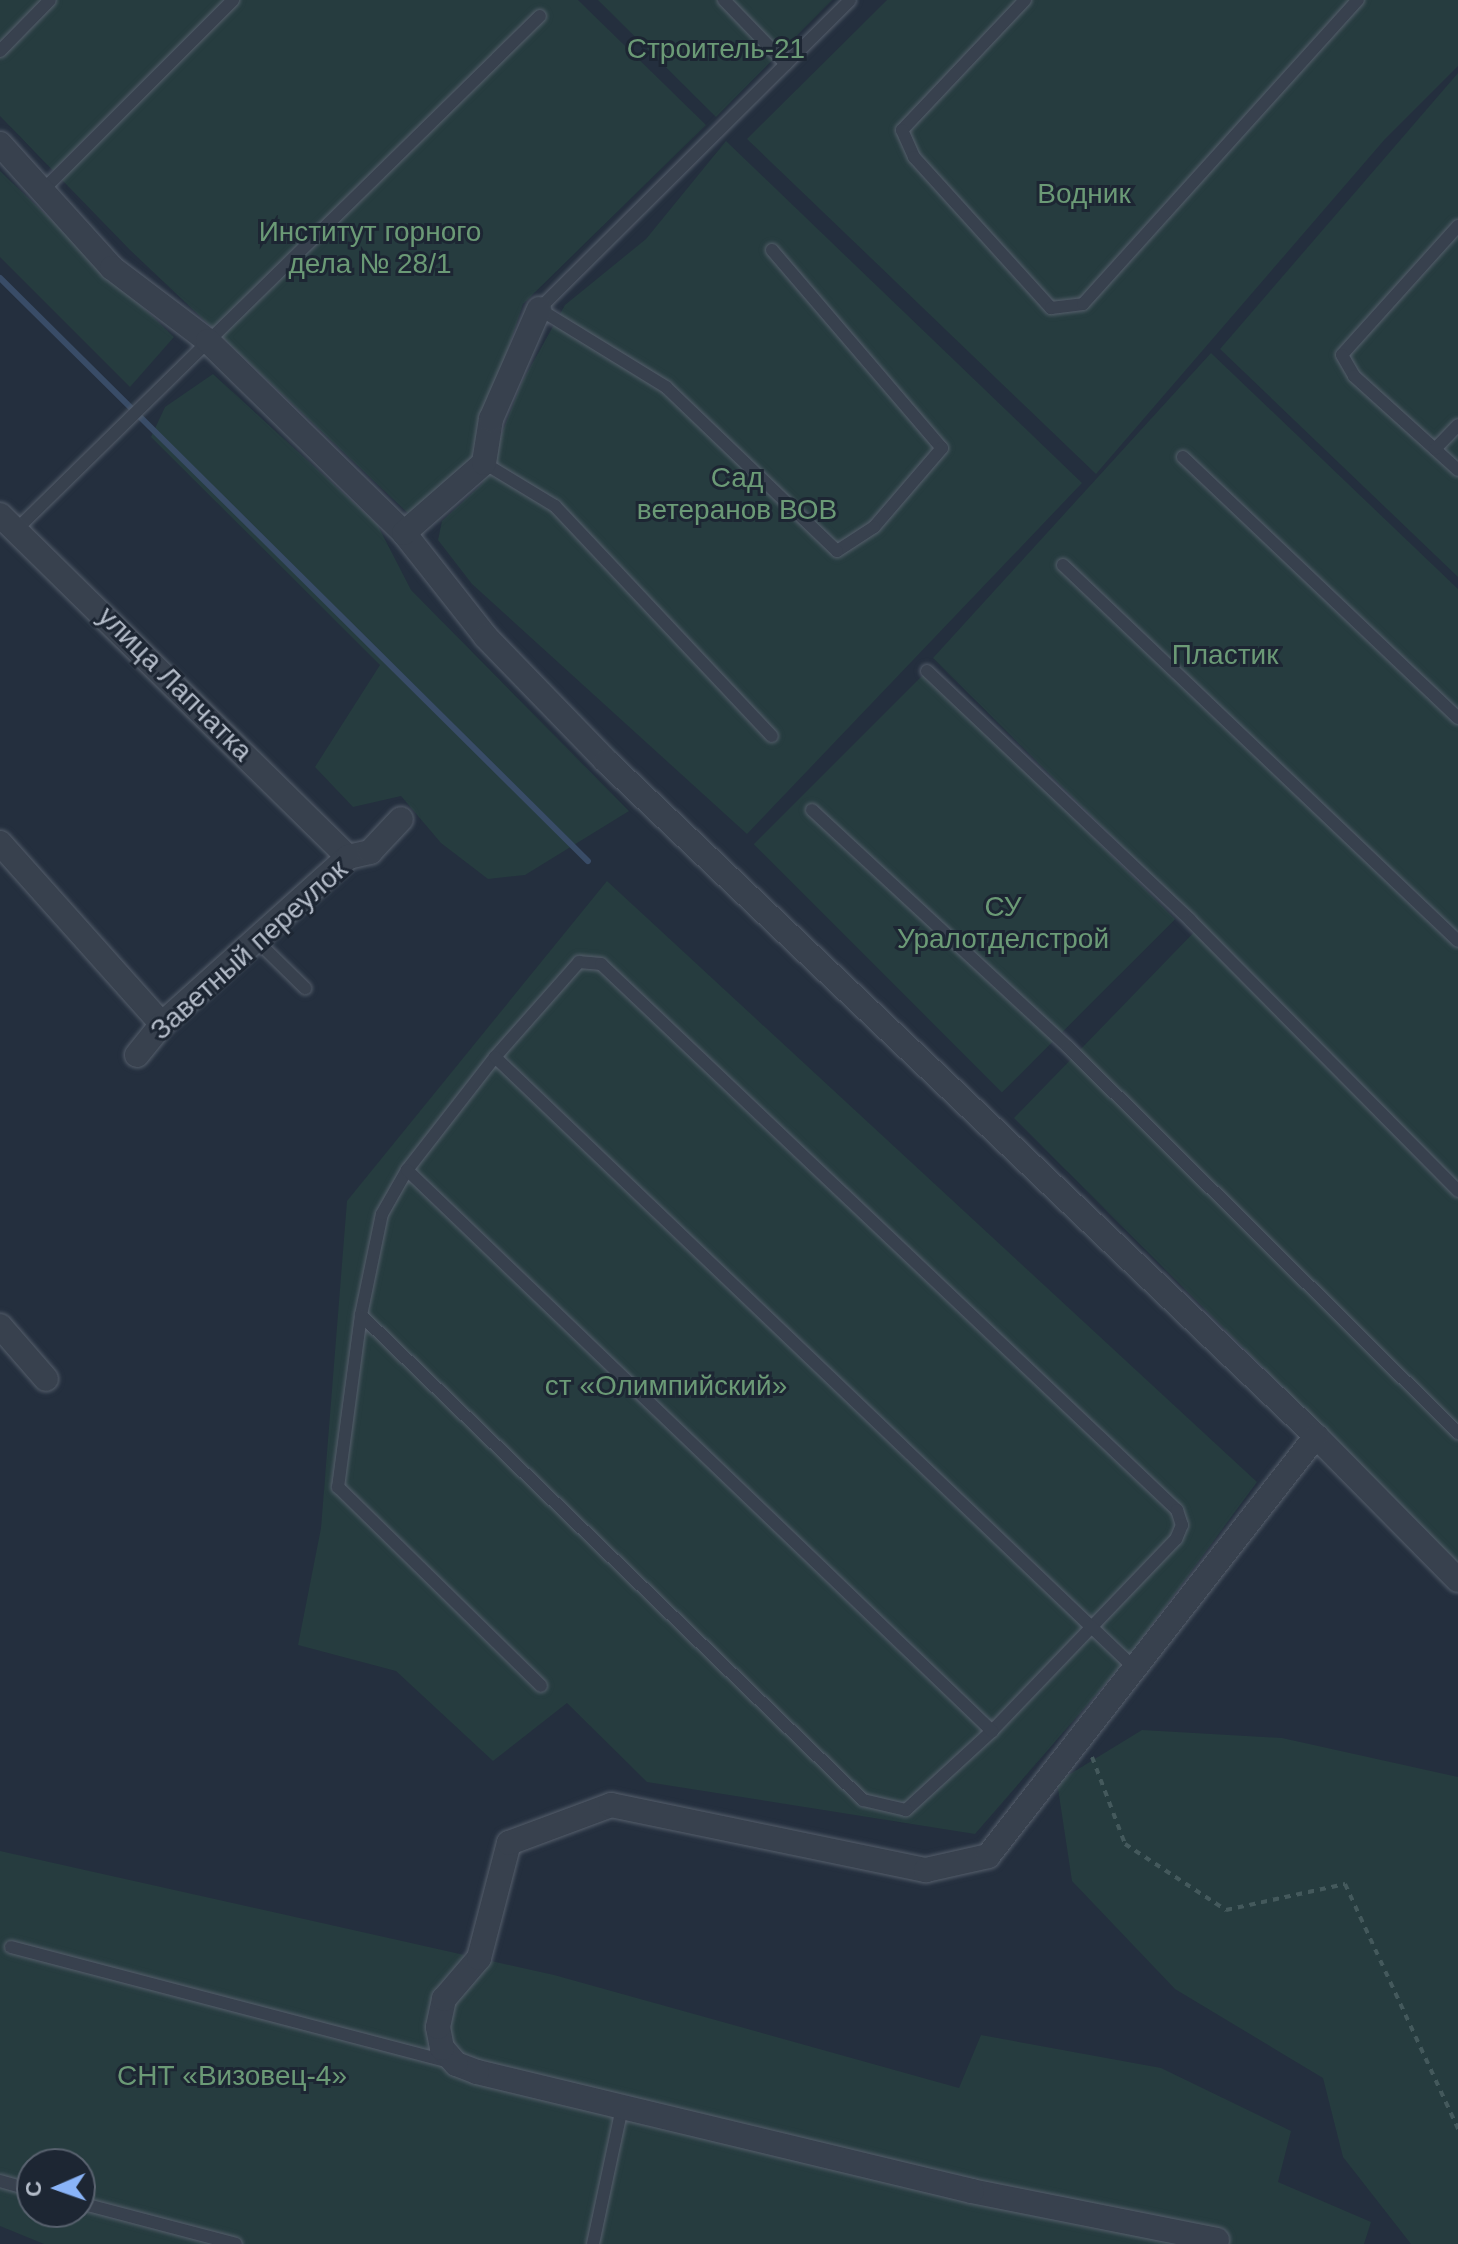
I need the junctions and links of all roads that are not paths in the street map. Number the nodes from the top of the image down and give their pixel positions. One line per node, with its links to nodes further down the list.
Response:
1 (50, 0): 8 (lane)
2 (233, 0): 11 (lane)
3 (724, 0): 9 (lane)
4 (850, 0): 9 (lane)
5 (1025, 0): 6 (lane)
6 (1358, 0)
7 (540, 16): 15 (lane)
8 (0, 51)
9 (786, 64): 14 (lane)
10 (0, 144): 11 (street)
11 (45, 188): 15 (street)
12 (1458, 226): 17 (lane)
13 (772, 250): 14 (lane)
14 (539, 309): 19 (street)
15 (208, 341): 21 (lane); 22 (street)
16 (1458, 425): 17 (lane)
17 (1435, 449): 20 (lane)
18 (1183, 457): 25 (lane)
19 (484, 463): 22 (street); 26 (lane)
20 (1458, 470)
21 (5, 521): 30 (street, улица Лапчатка)
22 (404, 533): 43 (street)
23 (1063, 565): 32 (lane)
24 (927, 671): 38 (lane)
25 (1458, 718)
26 (772, 736)
27 (812, 810): 42 (lane)
28 (401, 819): 30 (street, Заветный переулок)
29 (0, 843): 34 (street)
30 (348, 857): 31 (street, Заветный переулок)
31 (256, 940): 33 (lane); 34 (street, Заветный переулок)
32 (1458, 941)
33 (305, 988)
34 (162, 1024): 35 (street, Заветный переулок)
35 (137, 1055)
36 (495, 1057): 37 (lane); 45 (lane); 45 (lane)
37 (407, 1170): 39 (lane); 48 (lane)
38 (1458, 1191)
39 (361, 1315): 47 (lane); 48 (lane)
40 (0, 1326): 41 (street)
41 (46, 1379)
42 (1458, 1433)
43 (1316, 1436): 44 (street); 46 (street)
44 (1458, 1580)
45 (1091, 1626): 46 (lane); 48 (lane)
46 (1129, 1667): 50 (street)
47 (541, 1686)
48 (992, 1731)
49 (11, 1947): 50 (lane)
50 (456, 2064): 51 (street)
51 (622, 2107): 53 (street); 55 (lane)
52 (96, 2207): 54 (lane)
53 (1217, 2240)
54 (236, 2244)
55 (593, 2244)

